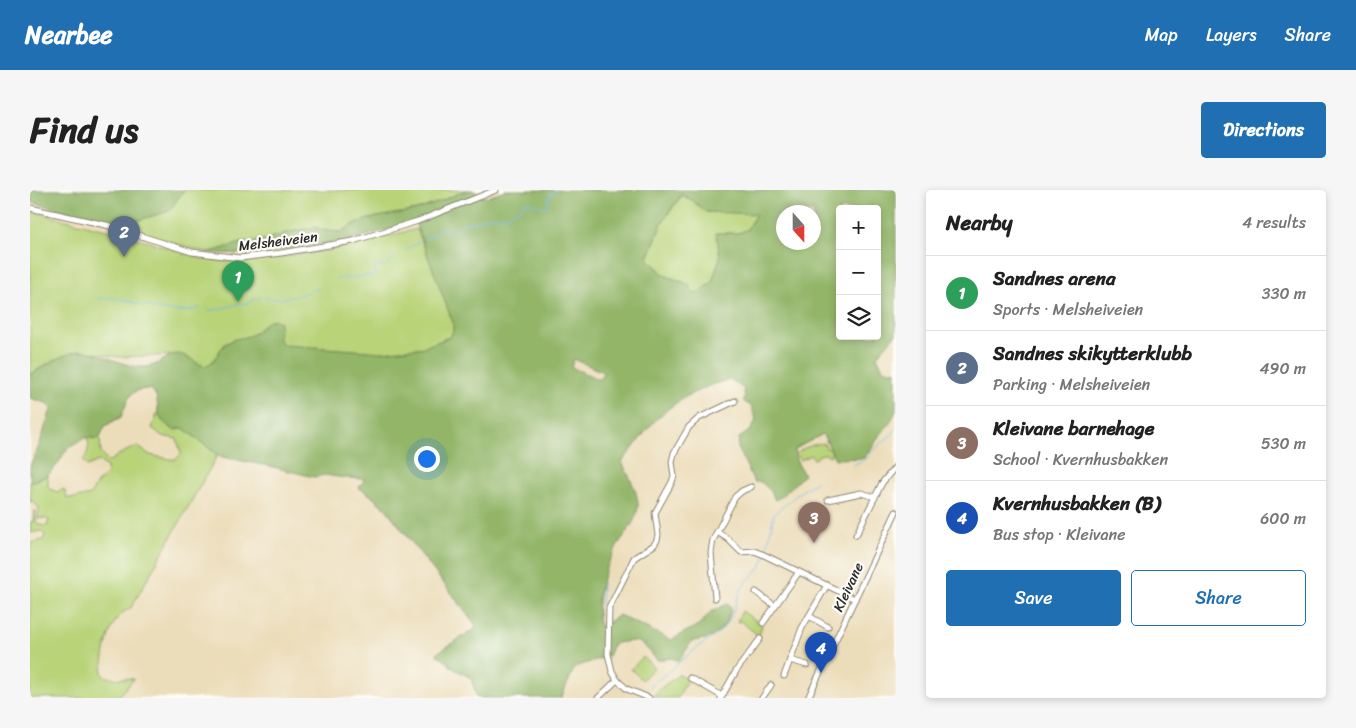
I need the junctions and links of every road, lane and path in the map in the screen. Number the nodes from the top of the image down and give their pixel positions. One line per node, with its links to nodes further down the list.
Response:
1 (496, 190): 2 (street, Melsheiveien)
2 (30, 208)
3 (735, 401): 25 (street)
4 (896, 466): 6 (street)
5 (751, 486): 9 (street)
6 (874, 497): 7 (street); 10 (street)
7 (828, 500)
8 (896, 512): 15 (street, Kleivane)
9 (717, 532): 11 (street); 14 (street)
10 (856, 535)
11 (799, 572): 12 (street); 16 (street)
12 (827, 585): 15 (street); 17 (street)
13 (756, 592): 16 (street)
14 (716, 598)
15 (855, 599): 31 (street, Kleivane)
16 (775, 606): 18 (street)
17 (810, 616): 19 (street); 21 (street)
18 (763, 623)
19 (828, 627)
20 (760, 639): 27 (street)
21 (790, 660): 22 (street); 23 (street)
22 (807, 665)
23 (784, 676)
24 (690, 678): 27 (street)
25 (617, 680): 28 (street); 29 (street)
26 (772, 685): 30 (street)
27 (722, 697)
28 (598, 698)
29 (649, 698)
30 (762, 698)
31 (808, 698)

